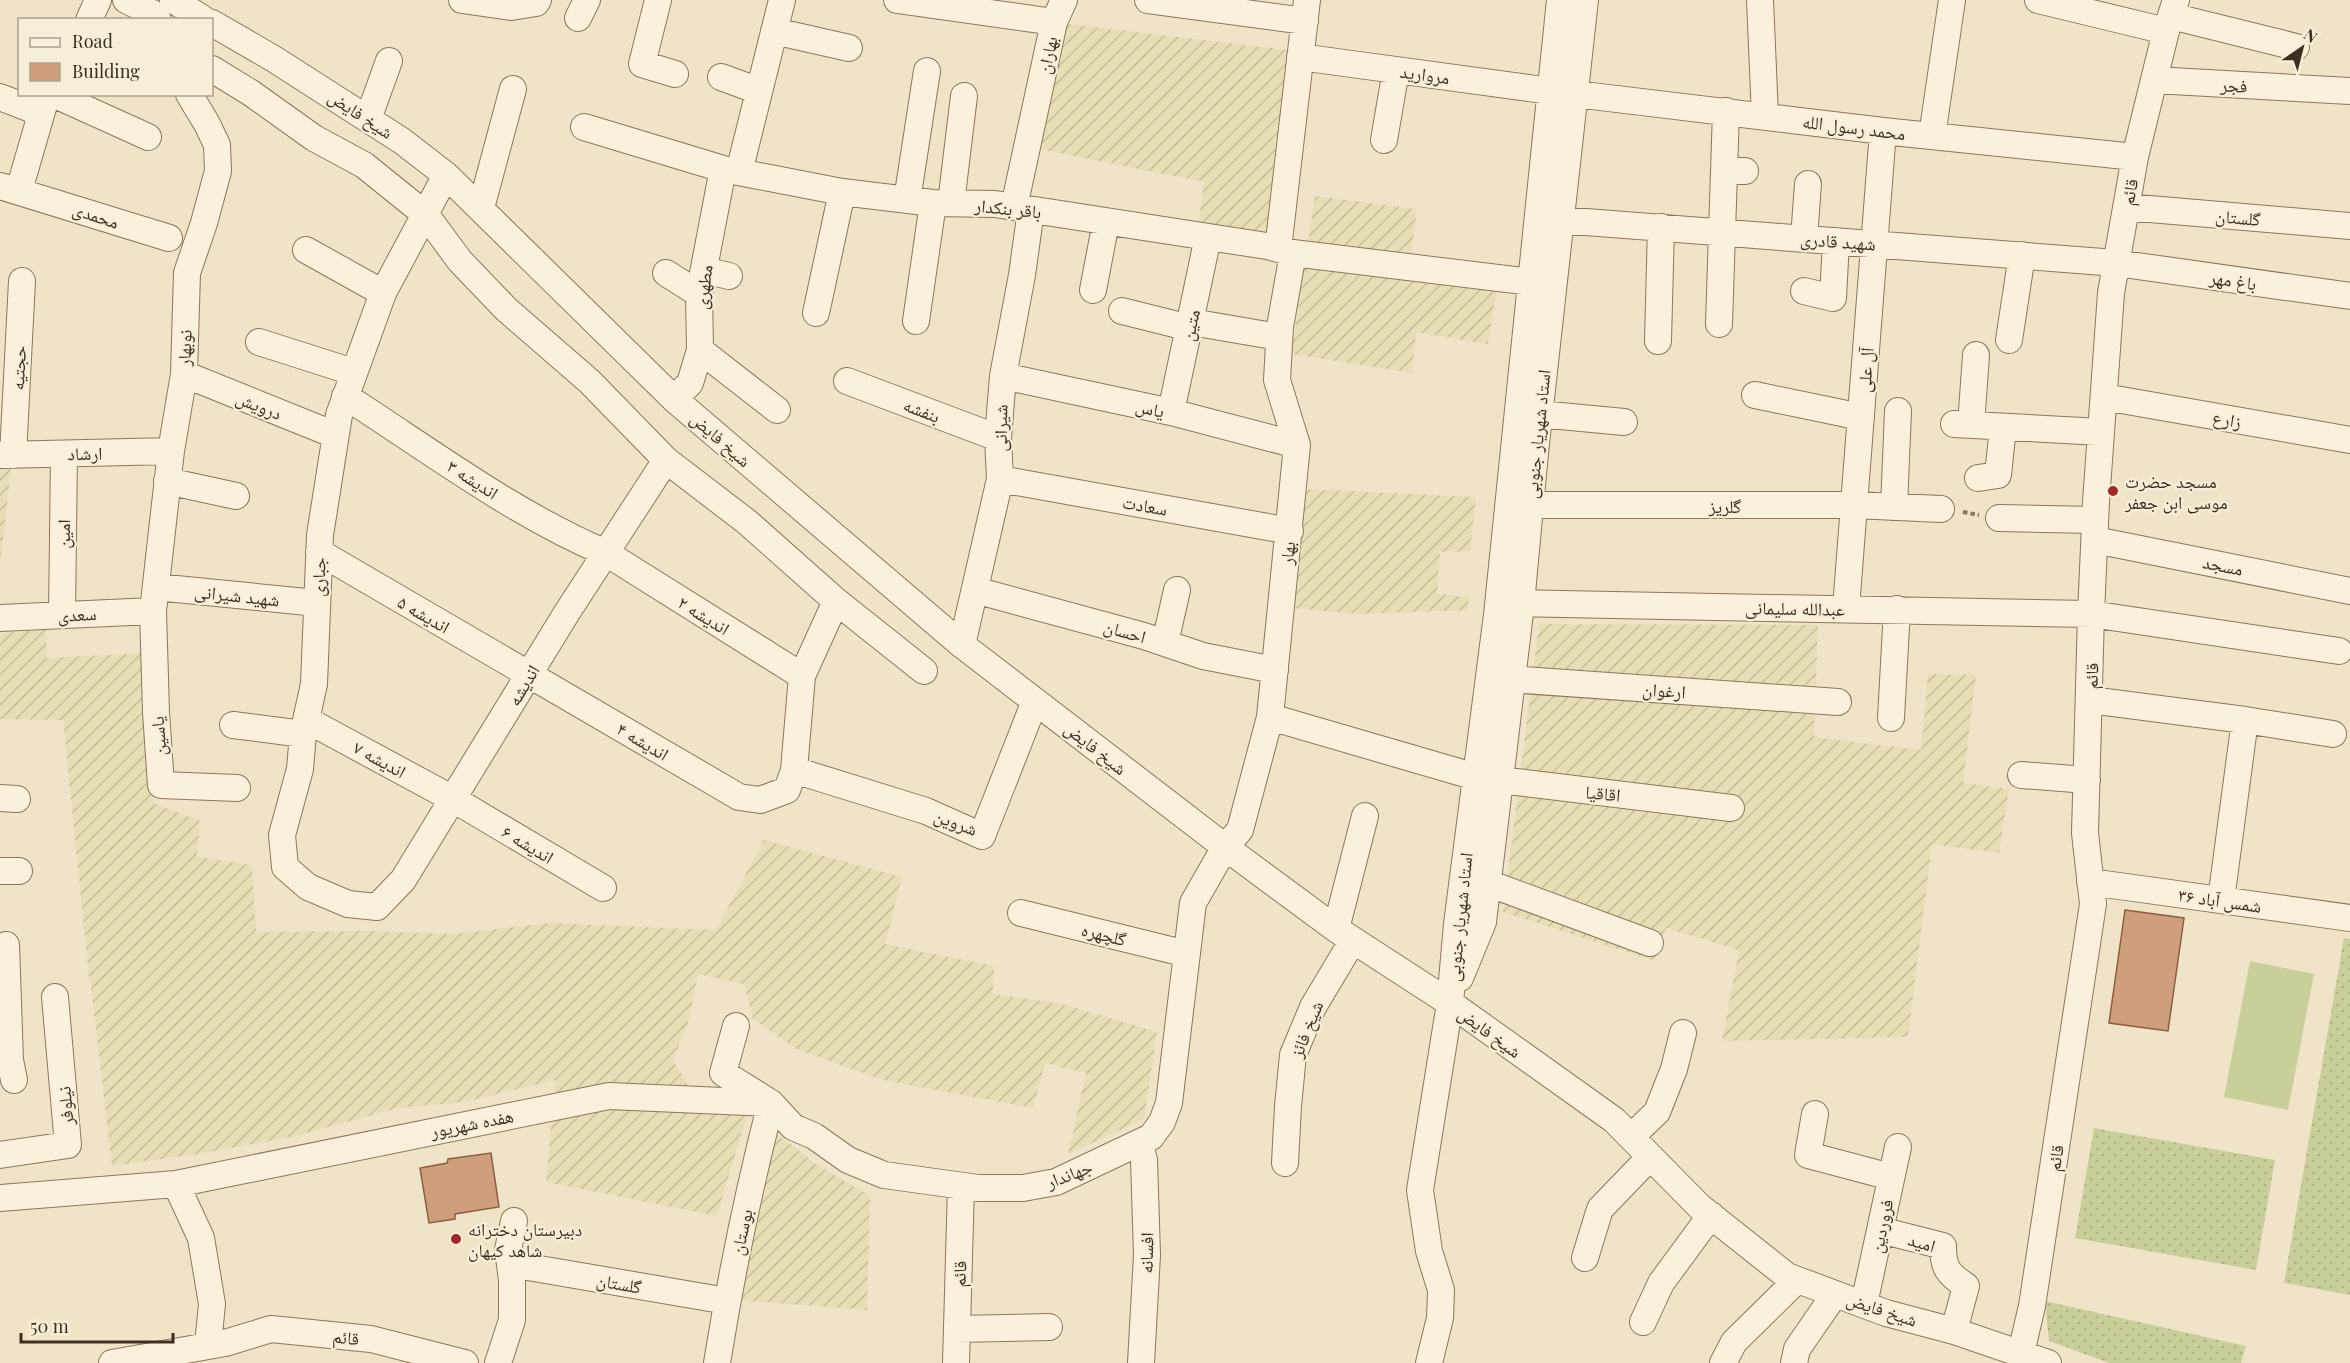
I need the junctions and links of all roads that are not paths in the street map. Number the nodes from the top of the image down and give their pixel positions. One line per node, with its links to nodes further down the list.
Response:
1 (98, 0): 20 (street)
2 (126, 0): 21 (street)
3 (174, 0): 18 (street, شیخ فایض)
4 (462, 0): 5 (street)
5 (538, 0)
6 (658, 0): 31 (street)
7 (782, 0): 23 (street, مطهری)
8 (897, 0): 15 (street, بهاران)
9 (1148, 0): 17 (street)
10 (1560, 0): 37 (street, استاد شهریار جنوبی)
11 (1585, 0): 37 (street, استاد شهریار جنوبی)
12 (1760, 0): 43 (street)
13 (1952, 0): 47 (street)
14 (2038, 0): 19 (street)
15 (958, 4): 16 (street, بهاران)
16 (1059, 11): 60 (street, بهاران)
17 (1306, 11): 26 (street)
18 (204, 16)
19 (2171, 16): 24 (street); 33 (street, قائم)
20 (91, 18)
21 (157, 18)
22 (213, 22): 44 (street, شیخ فایض)
23 (774, 31): 25 (street); 35 (street, مطهری)
24 (2296, 47)
25 (849, 48)
26 (1300, 57): 29 (street, مروارید); 73 (street)
27 (389, 61): 44 (street)
28 (213, 70): 61 (street)
29 (1396, 70): 37 (street, مروارید); 49 (street)
30 (927, 71): 56 (street)
31 (675, 74)
32 (721, 77): 35 (street)
33 (2154, 80): 36 (street, فجر); 50 (street, قائم)
34 (513, 89): 59 (street)
35 (759, 91): 51 (street, مطهری)
36 (2350, 91)
37 (1563, 92): 42 (street, محمد رسول الله); 62 (street, استاد شهریار جنوبی); 80 (street, استاد شهریار جنوبی)
38 (190, 96): 97 (street, نوبهار)
39 (964, 96): 57 (street)
40 (0, 97): 41 (street)
41 (47, 101): 48 (street); 54 (street)
42 (1726, 111): 43 (street, محمد رسول الله); 66 (street)
43 (1765, 116): 46 (street, محمد رسول الله)
44 (368, 119): 52 (street, شیخ فایض)
45 (585, 127): 51 (street, باقر بنکدار)
46 (1884, 131): 47 (street, محمد رسول الله); 71 (street, آل علی)
47 (1932, 136): 50 (street, محمد رسول الله)
48 (148, 137)
49 (1384, 140)
50 (2135, 157): 58 (street, قائم)
51 (731, 171): 55 (street, باقر بنکدار); 79 (street, مطهری)
52 (446, 175): 59 (street, شیخ فایض); 61 (street, جباری)
53 (1808, 184): 69 (street)
54 (11, 188): 68 (street, محمدی)
55 (842, 192): 56 (street, باقر بنکدار); 86 (street)
56 (907, 200): 57 (street, باقر بنکدار)
57 (942, 203): 60 (street, باقر بنکدار); 87 (street)
58 (2126, 207): 64 (street, گلستان); 75 (street, قائم)
59 (481, 208): 103 (street, شیخ فایض)
60 (1022, 209): 63 (street, باقر بنکدار); 98 (street, شیرانی)
61 (426, 215): 83 (street, جباری); 119 (street)
62 (1560, 220): 65 (street, شهید قادری); 105 (street, استاد شهریار جنوبی)
63 (1106, 222): 67 (street, باقر بنکدار); 81 (street)
64 (2350, 226)
65 (1661, 227): 66 (street, شهید قادری); 92 (street)
66 (1722, 232): 69 (street, شهید قادری); 88 (street)
67 (1208, 237): 73 (street, باقر بنکدار); 89 (street, متین)
68 (169, 238)
69 (1804, 238): 70 (street, شهید قادری)
70 (1836, 241): 71 (street, شهید قادری); 82 (street)
71 (1874, 244): 74 (street, شهید قادری); 108 (street, آل علی)
72 (306, 250): 83 (street)
73 (1286, 251): 80 (street, باقر بنکدار); 115 (street, بهار)
74 (2022, 255): 75 (street, شهید قادری); 91 (street)
75 (2116, 263): 84 (street, باغ مهر); 102 (street, قائم)
76 (666, 273): 79 (street)
77 (729, 276): 79 (street)
78 (22, 281): 118 (street, حجتیه)
79 (701, 282): 94 (street, مطهری)
80 (1531, 282): 105 (street, استاد شهریار جنوبی)
81 (1093, 290)
82 (1804, 291)
83 (383, 293): 96 (street, جباری)
84 (2350, 296)
85 (1122, 311): 89 (street)
86 (816, 313)
87 (916, 321)
88 (1719, 324)
89 (1191, 325): 90 (street); 107 (street, متین)
90 (1267, 334)
91 (2009, 340)
92 (1658, 341)
93 (259, 342): 96 (street)
94 (700, 350): 103 (street, مطهری); 104 (street)
95 (1976, 355): 110 (street)
96 (353, 372): 101 (street, جباری)
97 (184, 374): 112 (street, درویش); 116 (street, نوبهار)
98 (1003, 376): 107 (street, یاس); 113 (street, شیرانی)
99 (847, 381): 113 (street, بنفشه)
100 (1755, 395): 108 (street)
101 (345, 396): 112 (street, جباری); 132 (street, اندیشه ۳)
102 (2104, 398): 111 (street, قائم); 114 (street, زارع)
103 (674, 399): 146 (street, شیخ فایض)
104 (777, 410)
105 (1529, 411): 109 (street); 125 (street, استاد شهریار جنوبی)
106 (1898, 411): 126 (street)
107 (1171, 412): 115 (street, یاس)
108 (1861, 417): 124 (street, آل علی)
109 (1624, 422)
110 (2003, 427): 111 (street); 120 (street)
111 (2101, 432): 129 (street, قائم)
112 (335, 435): 131 (street, جباری)
113 (998, 438): 121 (street, شیرانی)
114 (2350, 440)
115 (1297, 445): 130 (street, بهار)
116 (171, 451): 117 (street, ارشاد); 122 (street, نوبهار)
117 (64, 454): 118 (street, ارشاد); 143 (street, امین)
118 (7, 455)
119 (666, 460): 132 (street, اندیشه); 137 (street)
120 (1977, 478)
121 (1000, 480): 130 (street, سعادت); 133 (street, شیرانی)
122 (167, 481): 123 (street); 136 (street, نوبهار)
123 (236, 496)
124 (1854, 505): 125 (street, گلریز); 126 (street, گلریز); 140 (street, آل علی)
125 (1519, 506): 139 (street, استاد شهریار جنوبی)
126 (1893, 507): 127 (street, گلریز)
127 (1941, 509)
128 (1999, 518): 129 (street, مسجد)
129 (2095, 530): 135 (street, مسجد); 142 (street, قائم)
130 (1290, 531): 148 (street, بهار)
131 (319, 552): 138 (street, جباری); 150 (street, اندیشه ۵)
132 (606, 553): 150 (street, اندیشه); 151 (street, اندیشه ۲)
133 (975, 590): 145 (street, احسان); 146 (street, شیرانی)
134 (1177, 590): 145 (street)
135 (2350, 591)
136 (155, 599): 138 (street, شهید شیرانی); 143 (street, سعدی); 166 (street, یاسین)
137 (836, 601): 149 (street); 151 (street)
138 (317, 603): 160 (street, جباری)
139 (1510, 603): 140 (street, عبدالله سلیمانی); 152 (street, استاد شهریار جنوبی)
140 (1846, 608): 141 (street, عبدالله سلیمانی)
141 (1897, 609): 142 (street, عبدالله سلیمانی); 157 (street)
142 (2091, 614): 147 (street, عبدالله سلیمانی); 153 (street, قائم)
143 (62, 615): 144 (street, سعدی)
144 (0, 618)
145 (1165, 644): 148 (street, احسان)
146 (962, 645): 154 (street, شیخ فایض)
147 (2339, 651)
148 (1275, 670): 156 (street, بهار)
149 (924, 671)
150 (530, 674): 162 (street, اندیشه ۴); 167 (street, اندیشه)
151 (802, 676): 162 (street)
152 (1500, 679): 155 (street, ارغوان); 164 (street, استاد شهریار جنوبی)
153 (2090, 700): 158 (street); 165 (street, قائم)
154 (1035, 701): 162 (street, شروین); 170 (street, شیخ فایض)
155 (1838, 702)
156 (1270, 717): 164 (street, اقاقیا); 170 (street, بهار)
157 (1891, 718)
158 (2245, 720): 161 (street); 174 (street)
159 (232, 725): 160 (street)
160 (305, 727): 167 (street, اندیشه ۷); 175 (street, جباری)
161 (2333, 734)
162 (794, 770)
163 (2021, 775): 165 (street)
164 (1487, 779): 168 (street, اقاقیا); 171 (street, استاد شهریار جنوبی)
165 (2087, 780): 172 (street, قائم)
166 (237, 788)
167 (453, 799): 173 (street, اندیشه ۶); 175 (street, اندیشه)
168 (1731, 808)
169 (1365, 816): 178 (street, شیخ فائز)
170 (1225, 847): 178 (street, شیخ فایض); 181 (street, جهاندار)
171 (1476, 878): 179 (street); 184 (street, استاد شهریار جنوبی)
172 (2090, 882): 174 (street, شمس آباد ۳۶); 214 (street, قائم)
173 (603, 888)
174 (2221, 900): 177 (street, شمس آباد ۳۶)
175 (377, 907)
176 (1021, 913): 181 (street, گلچهره)
177 (2350, 918)
178 (1344, 934): 184 (street, شیخ فایض); 195 (street, شیخ فائز)
179 (1650, 943)
180 (6, 945): 182 (street)
181 (1187, 954): 191 (street, جهاندار)
182 (3, 992): 187 (street)
183 (55, 997): 193 (street, نیلوفر)
184 (1450, 1003): 190 (street, شیخ فایض); 221 (street, استاد شهریار جنوبی)
185 (736, 1026): 188 (street, جهاندار)
186 (1683, 1033): 190 (street)
187 (8, 1067)
188 (771, 1103): 197 (street, هفده شهریور); 198 (street, جهاندار); 207 (street, بوستان)
189 (1815, 1114): 196 (street)
190 (1631, 1137): 194 (street, شیخ فایض)
191 (1139, 1143): 198 (street, جهاندار); 220 (street, افسانه)
192 (1898, 1147): 196 (street, فروردین)
193 (0, 1155)
194 (1650, 1157): 200 (street, شیخ فایض); 203 (street)
195 (1285, 1163)
196 (1891, 1177): 202 (street, فروردین)
197 (176, 1184): 199 (street, هفده شهریور); 213 (street)
198 (961, 1186): 211 (street, قائم)
199 (0, 1198)
200 (1711, 1215): 205 (street, شیخ فایض); 209 (street)
201 (514, 1221): 204 (street)
202 (1880, 1230): 208 (street, فروردین); 212 (street, امید)
203 (1585, 1258)
204 (510, 1264): 207 (street, گلستان); 217 (street)
205 (1797, 1280): 206 (street, شیخ فایض); 222 (street)
206 (1835, 1294): 208 (street, شیخ فایض); 223 (street)
207 (727, 1301): 218 (street, بوستان)
208 (1864, 1304): 212 (street, شیخ فایض)
209 (1643, 1322)
210 (1049, 1327): 211 (street)
211 (957, 1329): 219 (street, قائم)
212 (1954, 1331): 214 (street, شیخ فایض)
213 (219, 1351): 215 (street, قائم); 216 (street, قائم)
214 (2021, 1353): 224 (street, شیخ فایض)
215 (112, 1363)
216 (465, 1363)
217 (498, 1363)
218 (717, 1363)
219 (956, 1363)
220 (1141, 1363)
221 (1429, 1363)
222 (1723, 1363)
223 (1794, 1363)
224 (2048, 1363)

